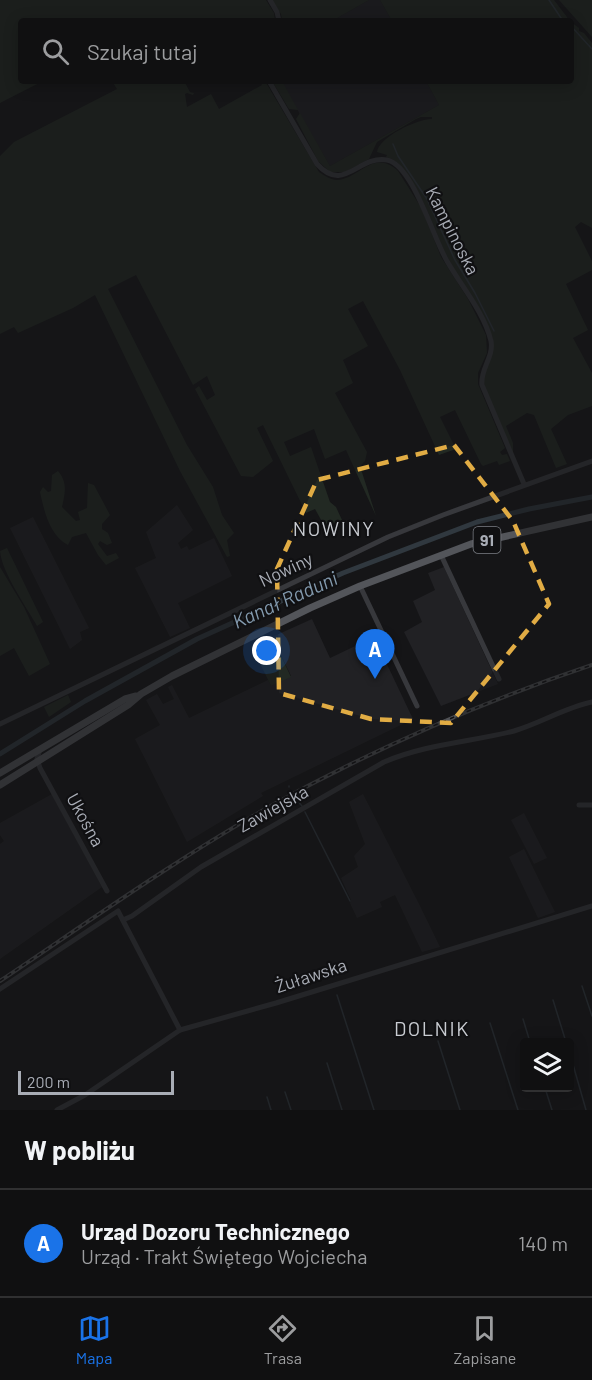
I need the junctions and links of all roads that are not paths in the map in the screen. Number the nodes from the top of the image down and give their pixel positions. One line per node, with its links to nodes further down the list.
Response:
1 (270, 0): 2 (street)
2 (278, 18)
3 (271, 84): 5 (street, Kampinoska)
4 (592, 461): 5 (street, Nowiny)
5 (524, 484): 13 (street, Nowiny)
6 (592, 517): 7 (main road, 91)
7 (441, 555): 8 (main road, 91); 9 (street)
8 (360, 586): 10 (main road, 91); 12 (street)
9 (499, 679)
10 (141, 694): 14 (main road, 91); 16 (main road, 91)
11 (592, 702): 23 (street, Zawiejska)
12 (417, 706)
13 (0, 724)
14 (40, 748): 15 (main road, 91); 16 (street)
15 (24, 758): 16 (street); 17 (main road, 91)
16 (38, 763): 18 (main road, 91); 21 (street, Ukośna)
17 (0, 773)
18 (0, 785)
19 (579, 805): 20 (street)
20 (592, 805)
21 (107, 891)
22 (592, 906): 25 (street, Żuławska)
23 (123, 920): 24 (street, Zawiejska); 25 (street)
24 (0, 989)
25 (180, 1030): 26 (street, Żuławska)
26 (57, 1110)

